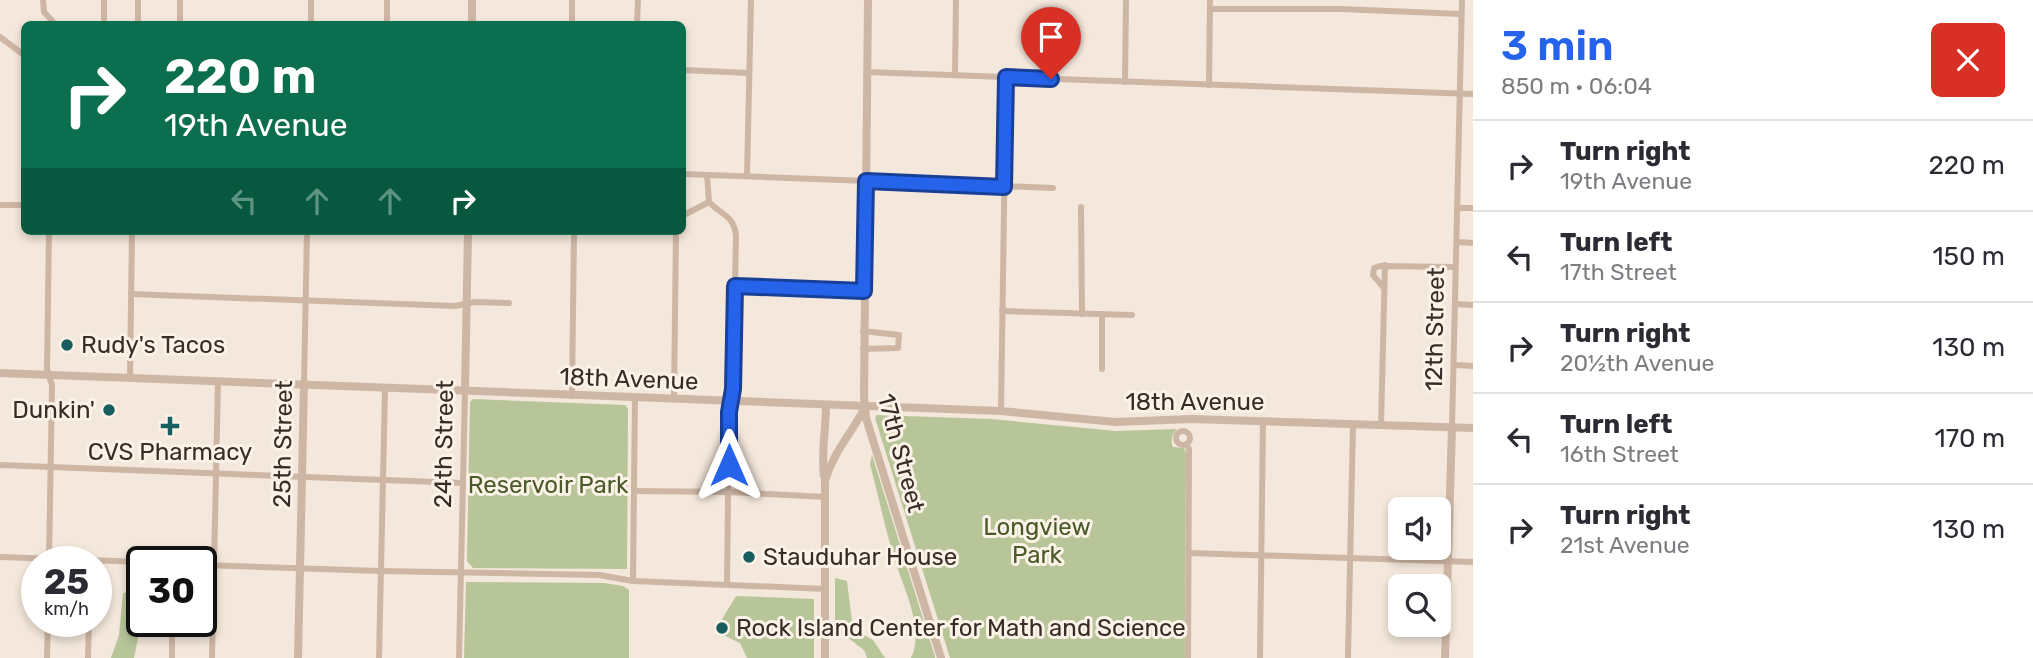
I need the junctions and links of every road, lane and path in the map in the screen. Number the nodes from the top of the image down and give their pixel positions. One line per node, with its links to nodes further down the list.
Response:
1 (43, 0): 18 (street)
2 (104, 0): 19 (street)
3 (138, 0): 20 (street)
4 (180, 0): 21 (street)
5 (311, 0): 22 (street)
6 (387, 0): 23 (street)
7 (472, 0): 24 (street)
8 (572, 0): 25 (street)
9 (638, 0): 26 (street)
10 (751, 0): 31 (street)
11 (868, 0): 30 (street, 17th Street)
12 (956, 0): 32 (street)
13 (1126, 0): 34 (street)
14 (1210, 0): 16 (street)
15 (1462, 0): 17 (street, 12th Street)
16 (1210, 9): 17 (street); 35 (street)
17 (1461, 14): 36 (street, 12th Street)
18 (52, 21)
19 (104, 21)
20 (138, 21)
21 (180, 21)
22 (311, 21)
23 (387, 21)
24 (472, 21)
25 (572, 21)
26 (637, 21)
27 (0, 37): 28 (street)
28 (21, 53)
29 (686, 71): 31 (street)
30 (867, 72): 32 (street); 41 (street, 17th Street)
31 (749, 73): 40 (street)
32 (955, 75): 33 (street)
33 (1006, 77): 34 (street); 42 (street)
34 (1125, 82): 35 (street)
35 (1209, 85): 36 (street)
36 (1460, 94): 37 (street); 48 (street, 12th Street)
37 (1473, 94)
38 (686, 174): 39 (street)
39 (707, 175): 40 (street); 44 (street)
40 (747, 176): 41 (street)
41 (866, 181): 42 (street); 63 (street, 17th Street)
42 (1004, 187): 43 (street); 70 (street)
43 (1053, 188)
44 (709, 202): 50 (street); 61 (street)
45 (0, 205): 46 (street)
46 (21, 205)
47 (1081, 207): 71 (street)
48 (1457, 208): 49 (street); 57 (street, 12th Street)
49 (1473, 208)
50 (686, 214)
51 (49, 235): 80 (street)
52 (132, 235): 64 (street)
53 (306, 235): 65 (street, 25th Street)
54 (468, 235): 67 (street, 24th Street)
55 (574, 235): 86 (street)
56 (676, 235): 88 (street)
57 (1457, 242): 58 (street); 60 (street, 12th Street)
58 (1473, 243)
59 (1385, 265): 60 (street); 62 (street); 62 (street)
60 (1455, 267): 68 (street, 12th Street)
61 (735, 286): 63 (street); 89 (street)
62 (1385, 289): 95 (street)
63 (864, 291): 74 (street, 17th Street)
64 (131, 294): 65 (street); 81 (street)
65 (305, 301): 67 (street); 83 (street, 25th Street)
66 (509, 303): 67 (street)
67 (466, 304): 85 (street, 24th Street)
68 (1456, 304): 69 (street); 76 (street, 12th Street)
69 (1473, 305)
70 (1002, 311): 71 (street); 92 (street)
71 (1082, 314): 72 (street)
72 (1102, 314): 73 (street); 78 (street)
73 (1132, 315)
74 (863, 331): 75 (street, 17th Street); 75 (street)
75 (863, 349): 91 (street, 17th Street)
76 (1455, 365): 77 (street); 96 (street, 12th Street)
77 (1473, 366)
78 (1102, 369)
79 (0, 373): 80 (street, 18th Avenue)
80 (48, 375): 81 (street, 18th Avenue); 100 (street)
81 (130, 378): 82 (street, 18th Avenue)
82 (218, 382): 83 (street, 18th Avenue); 101 (street)
83 (304, 385): 84 (street, 18th Avenue); 102 (street, 25th Street)
84 (385, 389): 85 (street, 18th Avenue); 103 (street)
85 (465, 391): 86 (street, 18th Avenue); 105 (street, 24th Street)
86 (572, 396): 87 (street, 18th Avenue)
87 (635, 397): 88 (street, 18th Avenue); 106 (street)
88 (674, 399): 89 (street, 18th Avenue)
89 (731, 403): 90 (street, 18th Avenue); 107 (street)
90 (826, 405): 91 (street, 18th Avenue); 104 (street)
91 (865, 407): 92 (street, 18th Avenue); 104 (street); 137 (street, 17th Street)
92 (1001, 411): 93 (street, 18th Avenue)
93 (1263, 421): 94 (street, 18th Avenue); 112 (street)
94 (1353, 425): 95 (street, 18th Avenue); 114 (street)
95 (1381, 425): 96 (street, 18th Avenue)
96 (1452, 428): 97 (street, 18th Avenue); 116 (street, 12th Street)
97 (1471, 429)
98 (1186, 444): 111 (street)
99 (0, 465): 100 (street)
100 (50, 467): 101 (street); 109 (street)
101 (216, 473): 102 (street); 110 (street)
102 (302, 476): 103 (street); 119 (street, 25th Street)
103 (381, 479): 105 (street); 120 (street)
104 (824, 481): 108 (street)
105 (462, 483): 121 (street, 24th Street)
106 (634, 491): 107 (street); 122 (street)
107 (729, 492): 108 (street); 123 (street)
108 (826, 497): 124 (street)
109 (49, 546)
110 (215, 546)
111 (1189, 552): 112 (street); 138 (street)
112 (1262, 555): 114 (street); 139 (street)
113 (0, 557): 115 (street)
114 (1350, 558): 116 (street); 140 (street)
115 (21, 559)
116 (1449, 561): 117 (street); 141 (street, 12th Street)
117 (1473, 562)
118 (217, 565): 119 (street)
119 (300, 568): 120 (street); 133 (street, 25th Street)
120 (380, 571): 121 (street); 134 (street)
121 (460, 573): 122 (street); 135 (street, 24th Street)
122 (634, 581): 123 (street)
123 (727, 584): 124 (street)
124 (826, 589): 136 (street)
125 (48, 637): 129 (street)
126 (89, 637): 130 (street)
127 (172, 637): 131 (street)
128 (213, 637): 132 (street)
129 (47, 658)
130 (88, 658)
131 (172, 658)
132 (212, 658)
133 (298, 658)
134 (379, 658)
135 (459, 658)
136 (825, 658)
137 (941, 658)
138 (1188, 658)
139 (1260, 658)
140 (1348, 658)
141 (1446, 658)

